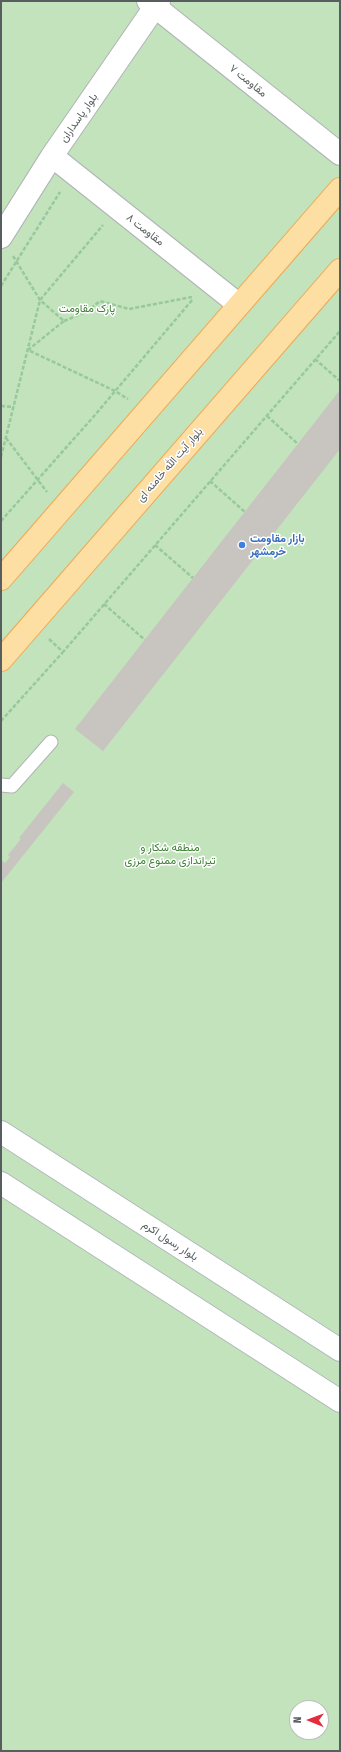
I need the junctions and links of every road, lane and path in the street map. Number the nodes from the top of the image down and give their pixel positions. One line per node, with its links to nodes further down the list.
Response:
1 (154, 3): 2 (main road, مقاومت ۷); 3 (main road, بلوار پاسداران)
2 (340, 154)
3 (52, 156): 7 (main road, بلوار پاسداران); 14 (main road, مقاومت ۸)
4 (340, 189): 14 (main road)
5 (66, 196): 8 (path)
6 (109, 229): 13 (path)
7 (5, 244): 8 (path)
8 (17, 261): 10 (path); 13 (path)
9 (340, 270): 37 (main road, بلوار آیت الله خامنه ای)
10 (1, 286)
11 (190, 291): 12 (path)
12 (196, 296): 15 (path); 20 (path)
13 (40, 300): 15 (path); 17 (path)
14 (238, 304): 23 (main road)
15 (64, 321): 17 (path)
16 (340, 331): 18 (path)
17 (28, 350): 20 (path); 22 (path)
18 (315, 359): 19 (path); 24 (path)
19 (340, 381)
20 (115, 391): 23 (path); 28 (path)
21 (1, 406): 22 (path)
22 (14, 407): 25 (path)
23 (146, 412): 30 (main road)
24 (267, 416): 26 (path); 29 (path)
25 (6, 438): 27 (path); 28 (path)
26 (298, 444)
27 (1, 457)
28 (38, 480): 30 (path); 32 (path)
29 (210, 481): 31 (path); 33 (path)
30 (60, 510): 35 (main road)
31 (245, 512)
32 (1, 521)
33 (156, 544): 34 (path); 36 (path)
34 (193, 578)
35 (1, 579)
36 (104, 604): 38 (path); 39 (path)
37 (32, 625): 39 (path); 40 (main road, بلوار آیت الله خامنه ای)
38 (144, 640)
39 (63, 652): 41 (path)
40 (1, 660)
41 (1, 721)
42 (52, 742): 43 (lane)
43 (1, 785)
44 (1, 1132): 46 (main road, بلوار رسول اکرم)
45 (1, 1183): 47 (main road)
46 (340, 1350)
47 (340, 1400)

